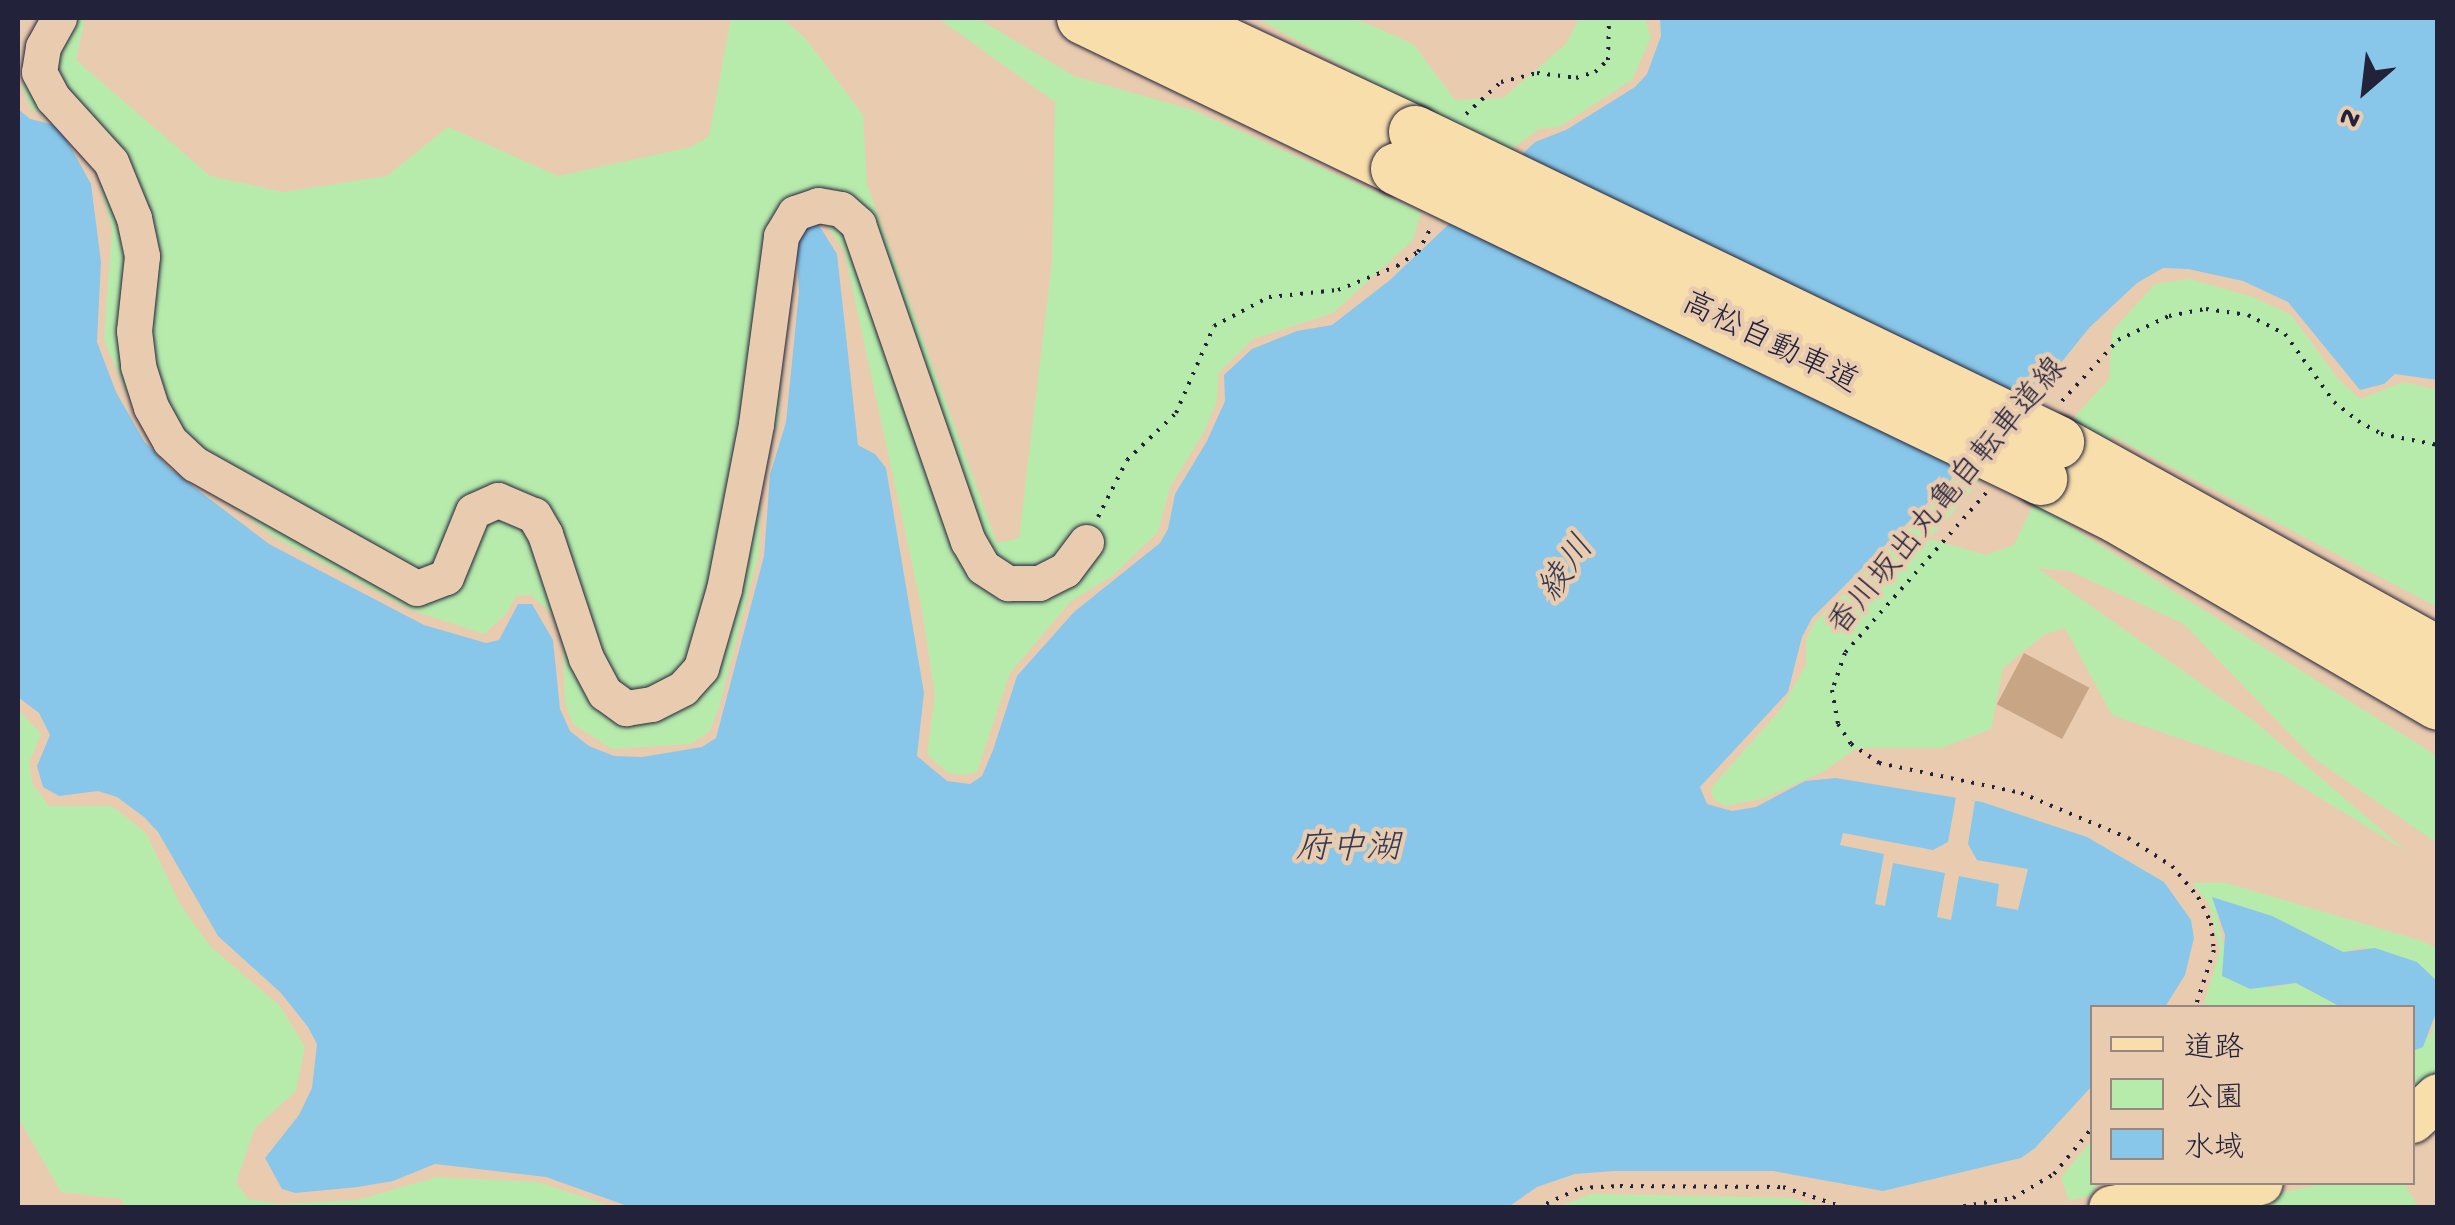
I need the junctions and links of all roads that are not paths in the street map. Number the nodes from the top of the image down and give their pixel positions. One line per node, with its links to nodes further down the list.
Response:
1 (59, 18): 7 (street)
2 (1083, 18): 4 (highway, 高松自動車道)
3 (1172, 18): 4 (highway, 高松自動車道)
4 (1406, 150): 5 (highway, 高松自動車道, bridge)
5 (2050, 445): 6 (highway, 高松自動車道); 9 (highway, 高松自動車道)
6 (2134, 482): 8 (highway); 9 (highway, 高松自動車道)
7 (1086, 542)
8 (2438, 630)
9 (2425, 679): 10 (highway)
10 (2438, 716)
11 (2438, 1096): 12 (main road)
12 (2415, 1117)
13 (2243, 1185): 14 (main road)
14 (2111, 1208)

